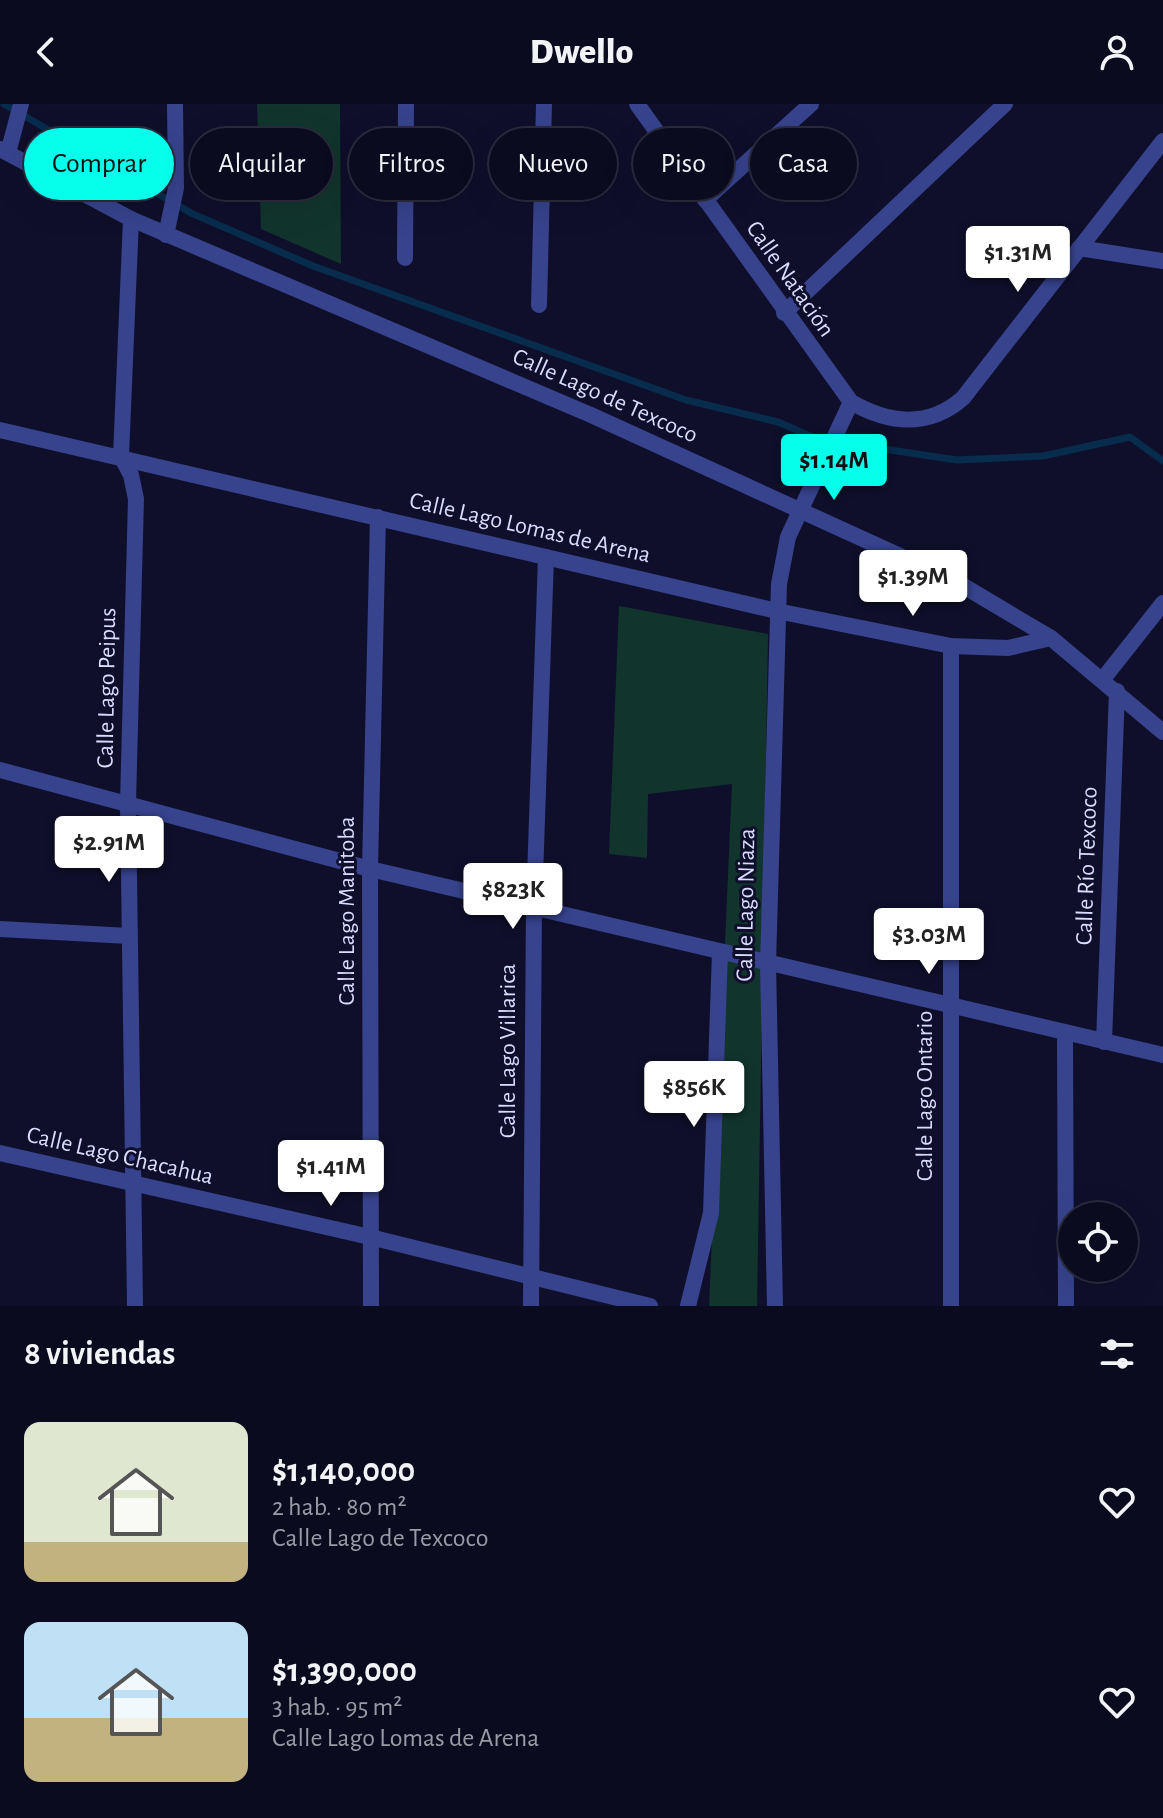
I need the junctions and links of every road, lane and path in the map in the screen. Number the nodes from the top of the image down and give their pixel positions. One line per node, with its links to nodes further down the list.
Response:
1 (21, 104): 12 (street)
2 (175, 104): 17 (street)
3 (406, 104): 19 (street)
4 (544, 104): 21 (street)
5 (637, 104): 9 (street, Calle Natación)
6 (786, 104): 10 (street)
7 (811, 104): 10 (street)
8 (1005, 104): 22 (street)
9 (654, 128)
10 (784, 128)
11 (1163, 141): 18 (street)
12 (4, 151): 16 (street, Calle Lago de Texcoco)
13 (750, 159): 14 (street)
14 (734, 174)
15 (705, 200): 22 (street, Calle Natación)
16 (131, 219): 17 (street, Calle Lago de Texcoco); 25 (street, Calle Lago Peipus)
17 (166, 235): 26 (street, Calle Lago de Texcoco)
18 (1079, 248): 20 (street); 23 (street)
19 (405, 258)
20 (1163, 261)
21 (539, 305)
22 (784, 313): 23 (street, Calle Natación)
23 (851, 402): 26 (street, Calle Lago Niaza)
24 (0, 430): 25 (street, Calle Lago Lomas de Arena)
25 (121, 456): 27 (street, Calle Lago Lomas de Arena); 37 (street, Calle Lago Peipus)
26 (802, 509): 30 (street, Calle Lago Niaza); 31 (street, Calle Lago de Texcoco)
27 (378, 517): 28 (street, Calle Lago Lomas de Arena); 38 (street, Calle Lago Manitoba)
28 (546, 557): 30 (street, Calle Lago Lomas de Arena); 39 (street, Calle Lago Villarica)
29 (1163, 603): 33 (street)
30 (777, 611): 32 (street, Calle Lago Lomas de Arena); 43 (street, Calle Lago Niaza)
31 (1051, 638): 32 (street, Calle Lago Lomas de Arena); 33 (street, Calle Lago de Texcoco)
32 (951, 646): 44 (street, Calle Lago Ontario)
33 (1103, 679): 34 (street, Calle Lago de Texcoco)
34 (1117, 691): 35 (street, Calle Lago de Texcoco); 46 (street, Calle Río Texcoco)
35 (1163, 732)
36 (0, 770): 37 (street)
37 (128, 803): 38 (street); 41 (street, Calle Lago Peipus)
38 (370, 869): 39 (street); 50 (street, Calle Lago Manitoba)
39 (534, 906): 42 (street); 51 (street, Calle Lago Villarica)
40 (0, 929): 41 (street)
41 (129, 936): 49 (street, Calle Lago Peipus)
42 (720, 952): 43 (street); 56 (street)
43 (768, 964): 44 (street); 57 (street, Calle Lago Niaza)
44 (949, 1005): 45 (street); 58 (street, Calle Lago Ontario)
45 (1065, 1033): 46 (street); 59 (street)
46 (1104, 1042): 47 (street)
47 (1163, 1055)
48 (0, 1153): 49 (street, Calle Lago Chacahua)
49 (134, 1186): 50 (street, Calle Lago Chacahua); 52 (street, Calle Lago Peipus)
50 (370, 1237): 51 (street, Calle Lago Chacahua); 53 (street, Calle Lago Manitoba)
51 (531, 1276): 54 (street, Calle Lago Villarica); 55 (street, Calle Lago Chacahua)
52 (135, 1306)
53 (371, 1306)
54 (531, 1306)
55 (650, 1306)
56 (688, 1306)
57 (775, 1306)
58 (951, 1306)
59 (1066, 1306)

